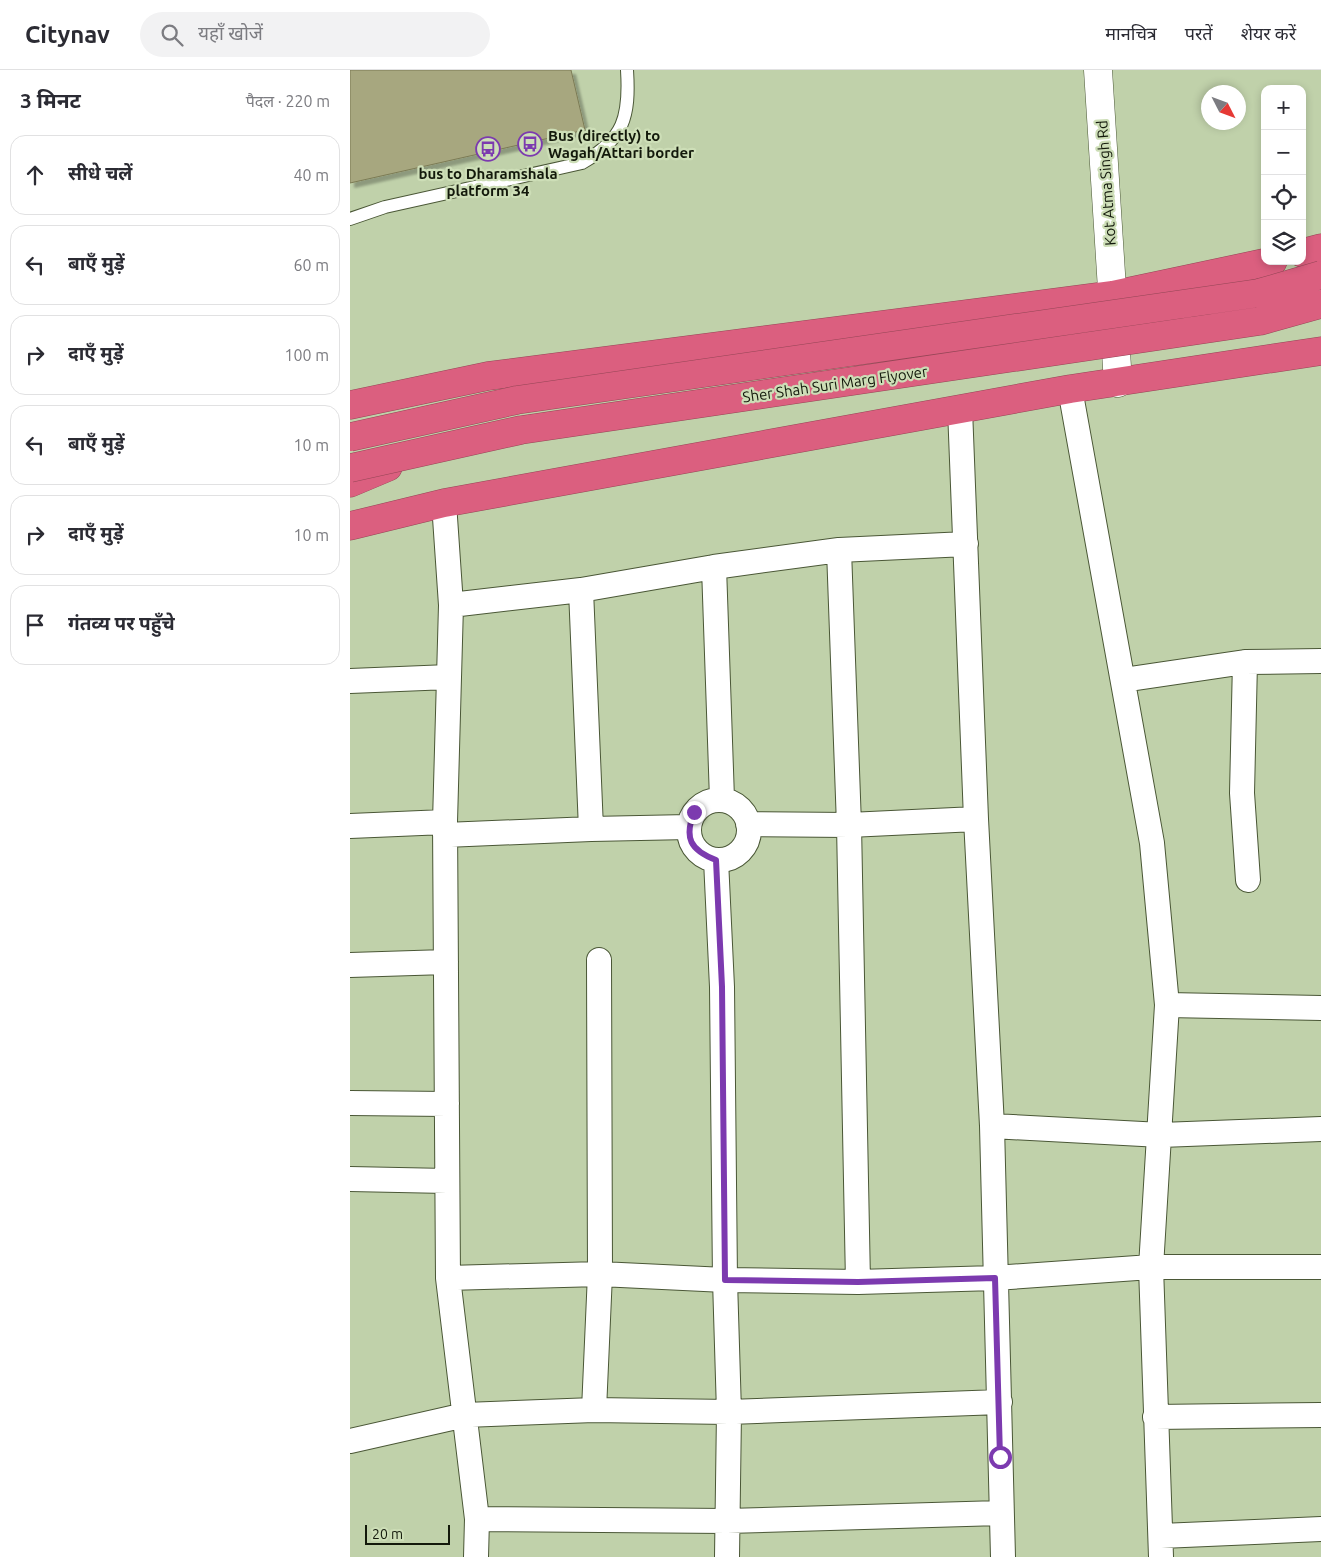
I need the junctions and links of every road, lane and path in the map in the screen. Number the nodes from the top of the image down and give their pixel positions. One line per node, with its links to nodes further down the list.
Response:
1 (627, 70): 3 (lane)
2 (1098, 70): 8 (main road, Kot Atma Singh Rd)
3 (350, 219)
4 (1321, 248): 5 (highway)
5 (1306, 252)
6 (1261, 264): 8 (highway)
7 (1321, 275): 15 (highway, Sher Shah Suri Marg Flyover, bridge)
8 (1113, 295): 11 (main road, Kot Atma Singh Rd); 13 (highway)
9 (1321, 304): 16 (highway, Sher Shah Suri Marg Flyover, bridge)
10 (1321, 351): 11 (highway)
11 (1118, 383): 12 (highway)
12 (1070, 389): 14 (highway); 29 (street)
13 (350, 405)
14 (960, 409): 19 (highway); 21 (street)
15 (350, 437)
16 (421, 452): 17 (highway, Sher Shah Suri Marg Flyover, bridge); 18 (highway, bridge)
17 (350, 468)
18 (350, 483)
19 (444, 503): 20 (highway); 25 (street)
20 (350, 526)
21 (966, 544): 22 (street); 32 (street)
22 (839, 550): 23 (street); 34 (street)
23 (714, 567): 24 (street); 31 (street)
24 (581, 590): 25 (street); 38 (street)
25 (451, 605): 28 (street)
26 (1321, 661): 27 (street)
27 (1245, 662): 29 (street); 40 (street)
28 (449, 677): 30 (street); 37 (street)
29 (1123, 680): 44 (street)
30 (350, 681)
31 (722, 800): 33 (street); 36 (street)
32 (976, 819): 34 (street); 48 (street)
33 (748, 824): 34 (street); 39 (street)
34 (849, 824): 59 (street)
35 (350, 826): 37 (street)
36 (689, 827): 38 (street); 39 (street)
37 (445, 829): 38 (street); 42 (street)
38 (591, 829)
39 (716, 860): 58 (street)
40 (1248, 880)
41 (600, 960): 55 (street)
42 (446, 962): 43 (street); 47 (street)
43 (350, 965)
44 (1167, 1005): 45 (street); 50 (street)
45 (1321, 1008)
46 (350, 1103): 47 (street)
47 (447, 1104): 52 (street)
48 (992, 1126): 50 (street); 57 (street)
49 (1321, 1129): 50 (street)
50 (1160, 1135): 53 (street)
51 (350, 1179): 52 (street)
52 (447, 1181): 56 (street)
53 (1151, 1267): 54 (street); 57 (street); 65 (street)
54 (1321, 1267)
55 (600, 1274): 56 (street); 58 (street); 61 (street)
56 (448, 1278): 63 (street)
57 (995, 1278): 59 (street); 60 (street)
58 (725, 1280): 59 (street); 62 (street)
59 (858, 1282)
60 (1000, 1402): 62 (street); 67 (street)
61 (594, 1410): 62 (street); 63 (street)
62 (729, 1412): 69 (street)
63 (465, 1415): 66 (street); 68 (street)
64 (1321, 1415): 65 (street)
65 (1155, 1417): 71 (street)
66 (350, 1441)
67 (1000, 1513): 69 (street); 74 (street)
68 (476, 1519): 69 (street); 72 (street)
69 (727, 1521): 73 (street)
70 (1321, 1530): 71 (street)
71 (1161, 1546)
72 (476, 1557)
73 (727, 1557)
74 (1003, 1557)

